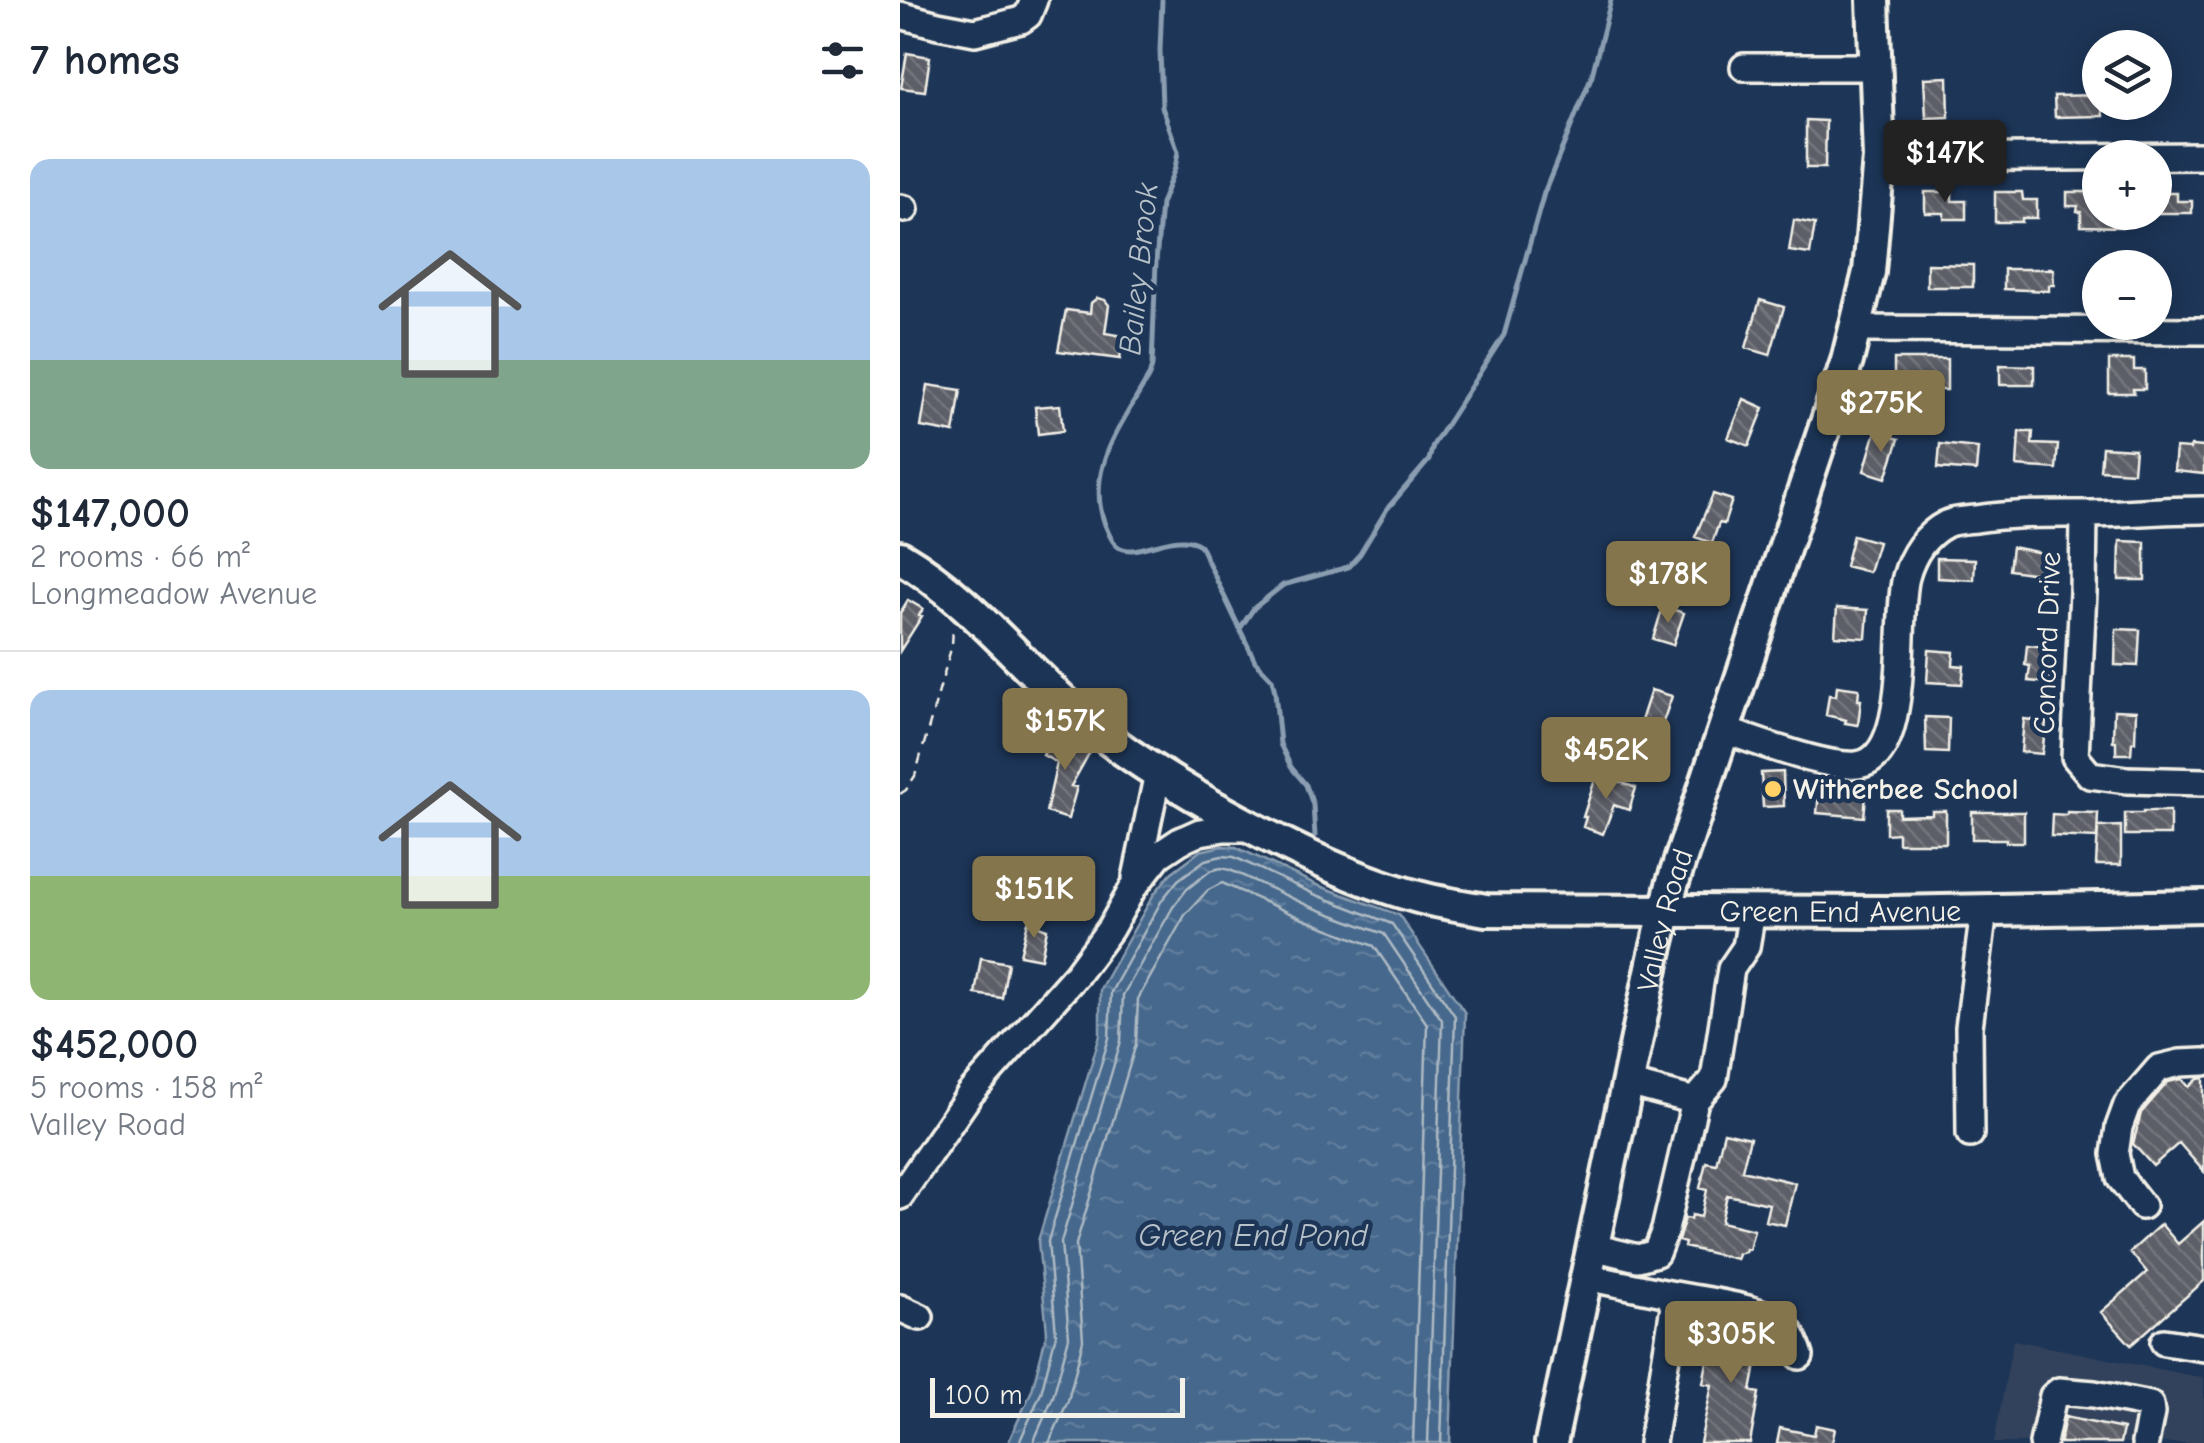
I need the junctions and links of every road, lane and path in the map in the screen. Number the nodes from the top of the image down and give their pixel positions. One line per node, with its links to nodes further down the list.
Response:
1 (1873, 0): 5 (main road, Valley Road)
2 (1027, 10): 3 (street)
3 (900, 15)
4 (1744, 66): 5 (street)
5 (1877, 67): 7 (main road, Valley Road)
6 (2204, 156): 7 (street)
7 (1879, 158): 8 (main road, Valley Road)
8 (1854, 329): 9 (street); 14 (main road, Valley Road)
9 (2204, 331)
10 (2204, 510): 11 (street)
11 (2084, 514): 14 (street); 16 (street, Concord Drive)
12 (900, 556): 15 (main road)
13 (954, 624): 17 (path)
14 (1725, 731): 22 (main road, Valley Road)
15 (1158, 773): 18 (main road, Green End Avenue); 19 (street, Green End Avenue)
16 (2204, 782)
17 (900, 794)
18 (1253, 828): 19 (street, Green End Avenue); 22 (main road, Green End Avenue)
19 (1133, 888): 28 (street, Green End Avenue)
20 (2204, 906): 21 (main road, Green End Avenue)
21 (1984, 911): 23 (main road, Green End Avenue); 27 (street)
22 (1666, 912): 23 (main road, Green End Avenue); 25 (main road, Valley Road)
23 (1752, 912): 26 (street)
24 (2204, 1062): 29 (street)
25 (1628, 1083): 26 (street); 30 (main road, Valley Road)
26 (1695, 1101): 30 (street)
27 (1970, 1134)
28 (900, 1196)
29 (2142, 1206)
30 (1590, 1262): 31 (street); 35 (main road, Valley Road)
31 (1670, 1294): 34 (street); 36 (street)
32 (2164, 1342): 33 (street)
33 (2204, 1348)
34 (1800, 1356)
35 (1551, 1443)
36 (1652, 1443)
37 (2043, 1443): 38 (street)
38 (2146, 1443)

